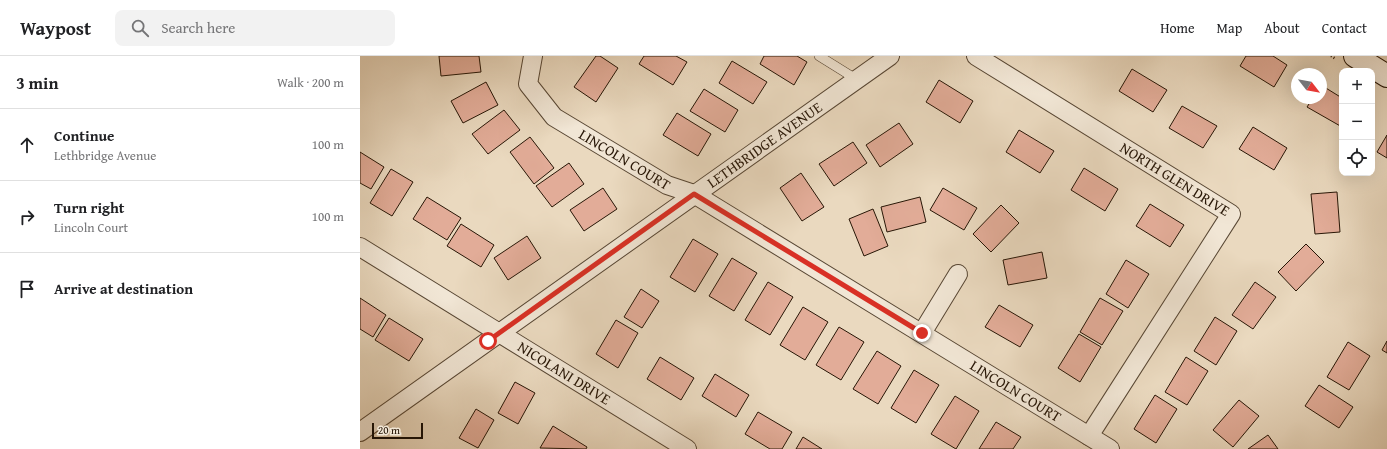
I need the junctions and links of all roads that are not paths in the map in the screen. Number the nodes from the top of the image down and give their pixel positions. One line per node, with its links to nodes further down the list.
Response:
1 (533, 56): 8 (street, LINCOLN COURT)
2 (890, 56): 7 (street, LETHBRIDGE AVENUE)
3 (976, 56): 14 (street, NORTH GLEN DRIVE)
4 (1355, 56): 6 (main road)
5 (826, 57): 7 (lane)
6 (1387, 76)
7 (856, 79): 8 (street, LETHBRIDGE AVENUE)
8 (694, 194): 11 (street, LINCOLN COURT); 12 (street, LETHBRIDGE AVENUE)
9 (360, 248): 12 (street, NICOLANI DRIVE)
10 (958, 274): 11 (street)
11 (922, 333): 14 (street, LINCOLN COURT)
12 (499, 334): 13 (street, LETHBRIDGE AVENUE); 15 (street, NICOLANI DRIVE)
13 (360, 432)
14 (1089, 436): 16 (street, LINCOLN COURT)
15 (687, 449)
16 (1110, 449)

